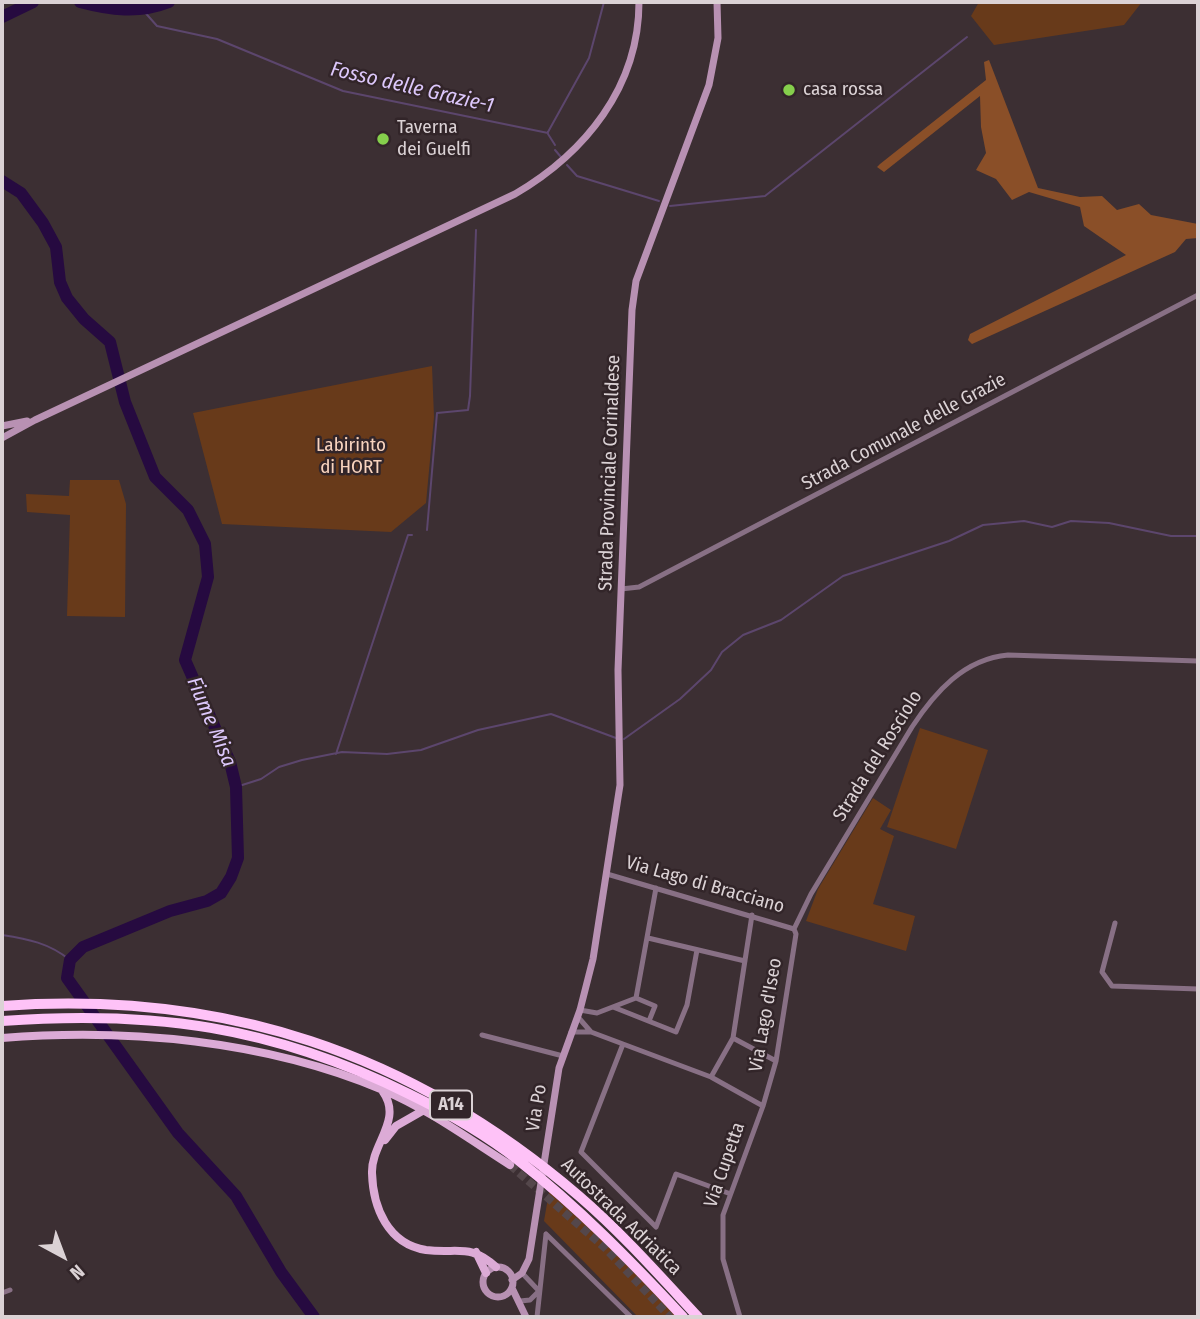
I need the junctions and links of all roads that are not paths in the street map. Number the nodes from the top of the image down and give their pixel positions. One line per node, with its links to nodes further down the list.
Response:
1 (639, 2): 4 (street)
2 (717, 2): 7 (street, Strada Provinciale Corinaldese)
3 (1198, 295): 7 (street, Strada Comunale delle Grazie)
4 (35, 420): 5 (street); 6 (street)
5 (2, 426)
6 (2, 439)
7 (621, 589): 9 (street, Strada Provinciale Corinaldese)
8 (1198, 661): 13 (street, Strada del Rosciolo)
9 (607, 874): 10 (street, Via Lago di Bracciano); 16 (street, Strada Provinciale Corinaldese)
10 (656, 888): 11 (street, Via Lago di Bracciano); 14 (street)
11 (752, 915): 13 (street, Via Lago di Bracciano); 17 (street)
12 (1115, 923): 18 (street)
13 (794, 929): 32 (street, Via Lago d'Iseo)
14 (648, 938): 15 (street); 19 (street)
15 (697, 950): 17 (street); 24 (street)
16 (593, 959): 22 (street, Via Po)
17 (745, 961): 29 (street)
18 (1198, 989)
19 (636, 998): 21 (street); 24 (street)
20 (2, 1006): 58 (highway, Autostrada Adriatica / A14)
21 (613, 1007): 22 (street); 24 (street)
22 (579, 1014): 25 (street, Via Po); 26 (street)
23 (2, 1021): 57 (highway, Autostrada Adriatica / A14)
24 (649, 1021)
25 (571, 1032): 26 (street); 31 (street, Via Po)
26 (591, 1032): 30 (street)
27 (482, 1035): 31 (street)
28 (2, 1038): 34 (main road)
29 (733, 1038): 32 (street); 33 (street)
30 (623, 1044): 33 (street); 42 (street)
31 (563, 1056): 45 (street, Via Po)
32 (776, 1061): 36 (street, Via Lago d'Iseo)
33 (711, 1077): 36 (street)
34 (382, 1089): 35 (main road); 37 (main road)
35 (405, 1100): 37 (main road); 38 (main road); 39 (main road)
36 (763, 1106): 42 (street, Via Cupetta)
37 (391, 1108): 40 (main road)
38 (424, 1110): 39 (main road); 41 (main road)
39 (407, 1118): 40 (main road)
40 (379, 1148): 43 (main road)
41 (510, 1165)
42 (728, 1193): 59 (street, Via Cupetta)
43 (476, 1252): 44 (main road); 47 (main road)
44 (496, 1268): 46 (street); 47 (street)
45 (524, 1269): 46 (street); 48 (street); 50 (street)
46 (507, 1271): 48 (street)
47 (486, 1273): 52 (street)
48 (512, 1284): 52 (street); 53 (street)
49 (10, 1290): 51 (street)
50 (539, 1291): 53 (street); 55 (street); 56 (street)
51 (2, 1293)
52 (502, 1297): 53 (street)
53 (520, 1301): 54 (street)
54 (526, 1317)
55 (537, 1317)
56 (631, 1317)
57 (683, 1317)
58 (698, 1317)
59 (740, 1317)

